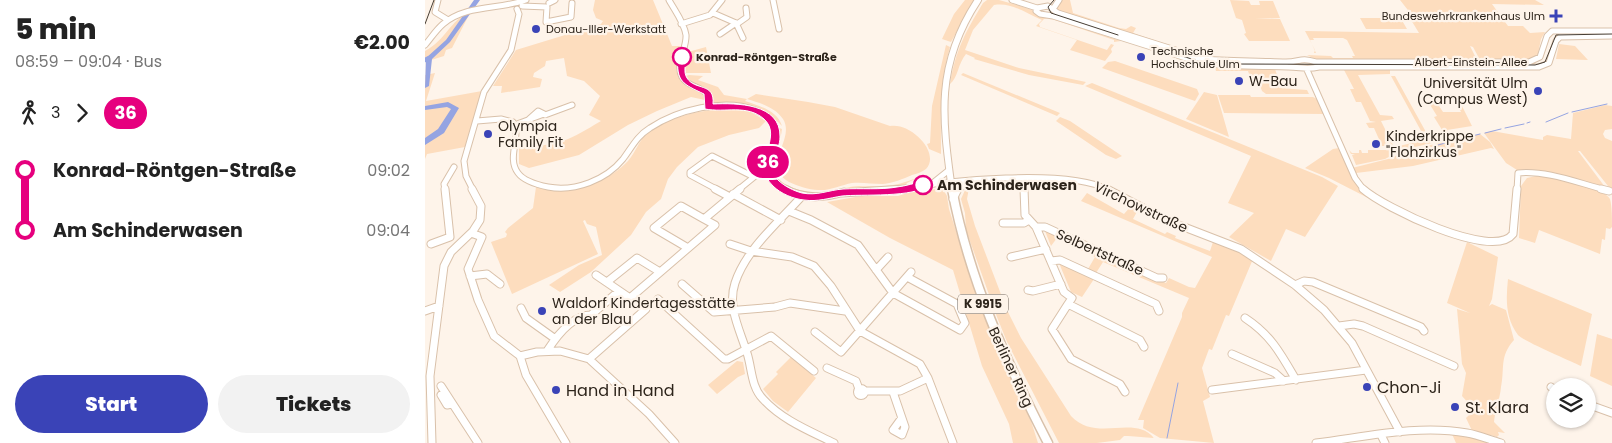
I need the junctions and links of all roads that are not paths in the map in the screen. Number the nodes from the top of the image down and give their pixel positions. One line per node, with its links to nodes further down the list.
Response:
1 (438, 0): 18 (street)
2 (555, 0): 10 (street)
3 (669, 0): 19 (street)
4 (722, 0): 16 (street)
5 (773, 0): 21 (street)
6 (1012, 0): 13 (street, Albert-Einstein-Allee)
7 (1051, 0): 13 (street)
8 (1059, 0): 15 (street)
9 (978, 1): 37 (main road, Berliner Ring / K 9915)
10 (549, 3)
11 (572, 3): 12 (street)
12 (522, 4): 18 (street); 35 (street)
13 (1039, 7): 15 (street, Albert-Einstein-Allee); 17 (street, Albert-Einstein-Allee)
14 (746, 8): 20 (street)
15 (1053, 9): 17 (street); 27 (street, Albert-Einstein-Allee)
16 (713, 13): 19 (street); 20 (street)
17 (1047, 15): 30 (street, Albert-Einstein-Allee)
18 (448, 20): 26 (street)
19 (681, 24): 34 (street)
20 (736, 24): 23 (street); 25 (street)
21 (779, 29)
22 (1612, 31): 29 (street, Albert-Einstein-Allee)
23 (719, 34)
24 (1612, 36): 31 (street, Albert-Einstein-Allee)
25 (743, 38)
26 (426, 45)
27 (1296, 60): 28 (street, Albert-Einstein-Allee); 30 (street)
28 (1311, 60): 29 (street, Albert-Einstein-Allee); 32 (street)
29 (1525, 62): 31 (street)
30 (1300, 68): 32 (street, Albert-Einstein-Allee)
31 (1529, 68): 32 (street, Albert-Einstein-Allee)
32 (1310, 69): 44 (street)
33 (571, 105): 36 (street)
34 (708, 108): 36 (street); 46 (street)
35 (477, 121): 36 (street); 54 (street)
36 (517, 124)
37 (948, 166): 42 (main road, Berliner Ring / K 9915); 43 (street)
38 (454, 167): 55 (street)
39 (754, 177): 45 (street); 45 (street)
40 (1024, 178): 41 (street, Virchowstraße); 51 (street); 72 (street, Virchowstraße)
41 (973, 180): 42 (street, Virchowstraße); 47 (street)
42 (950, 182): 43 (street, Virchowstraße); 47 (main road, Berliner Ring / K 9915)
43 (933, 183): 46 (street)
44 (1609, 191)
45 (732, 196): 49 (street); 50 (street)
46 (800, 196): 48 (street)
47 (953, 200): 111 (main road, Berliner Ring / K 9915)
48 (790, 209): 50 (street); 63 (street)
49 (704, 219): 57 (street); 57 (street)
50 (781, 220): 59 (street)
51 (1029, 220): 52 (street); 53 (street)
52 (1003, 223)
53 (1036, 227): 58 (street); 67 (street, Selbertstraße)
54 (471, 233): 66 (street); 79 (street)
55 (431, 244)
56 (730, 244): 59 (street)
57 (688, 248): 64 (street)
58 (1046, 249): 61 (street); 62 (street)
59 (751, 251): 81 (street); 84 (street)
60 (889, 257): 63 (street)
61 (1011, 257)
62 (1051, 261): 71 (street); 82 (street)
63 (876, 270): 75 (street)
64 (660, 272): 68 (street); 76 (street)
65 (596, 275): 68 (street)
66 (470, 276): 69 (street); 95 (street)
67 (1163, 278)
68 (607, 282): 74 (street)
69 (500, 284)
70 (682, 284): 81 (street)
71 (1061, 284): 73 (street); 78 (street)
72 (1295, 285): 86 (street, Virchowstraße); 88 (street)
73 (1028, 290)
74 (619, 291): 76 (street); 90 (street)
75 (893, 293): 75 (street); 87 (street)
76 (630, 298): 96 (street)
77 (658, 299): 92 (street)
78 (1068, 304): 91 (street); 107 (street)
79 (439, 306): 83 (street); 114 (street)
80 (521, 308): 90 (street)
81 (733, 310): 84 (street); 92 (street)
82 (1159, 310)
83 (425, 311)
84 (845, 311): 87 (street)
85 (1245, 318): 102 (street)
86 (1339, 326): 97 (street); 99 (street, Virchowstraße)
87 (860, 331): 89 (street); 101 (street)
88 (1425, 331)
89 (815, 332)
90 (555, 338): 93 (street)
91 (1144, 347)
92 (746, 349): 100 (street); 118 (street)
93 (547, 351): 95 (street); 96 (street)
94 (1232, 354): 103 (street)
95 (520, 356): 116 (street)
96 (589, 359): 117 (street)
97 (1454, 366)
98 (827, 368): 106 (street)
99 (1366, 370): 102 (street); 112 (street, Virchowstraße)
100 (814, 371)
101 (927, 378): 106 (street); 119 (street)
102 (1296, 380): 103 (street)
103 (1284, 381): 105 (street)
104 (443, 389): 115 (street)
105 (1212, 390)
106 (893, 392): 110 (street)
107 (1125, 392)
108 (1596, 407): 109 (street)
109 (1612, 413)
110 (901, 419)
111 (1038, 425): 120 (main road); 121 (main road, Berliner Ring / K 9915)
112 (1400, 432): 113 (street); 123 (street)
113 (1383, 439): 122 (street)
114 (432, 443)
115 (478, 443)
116 (566, 443)
117 (675, 443)
118 (834, 443)
119 (953, 443)
120 (1041, 443)
121 (1048, 443)
122 (1316, 443)
123 (1501, 443)

